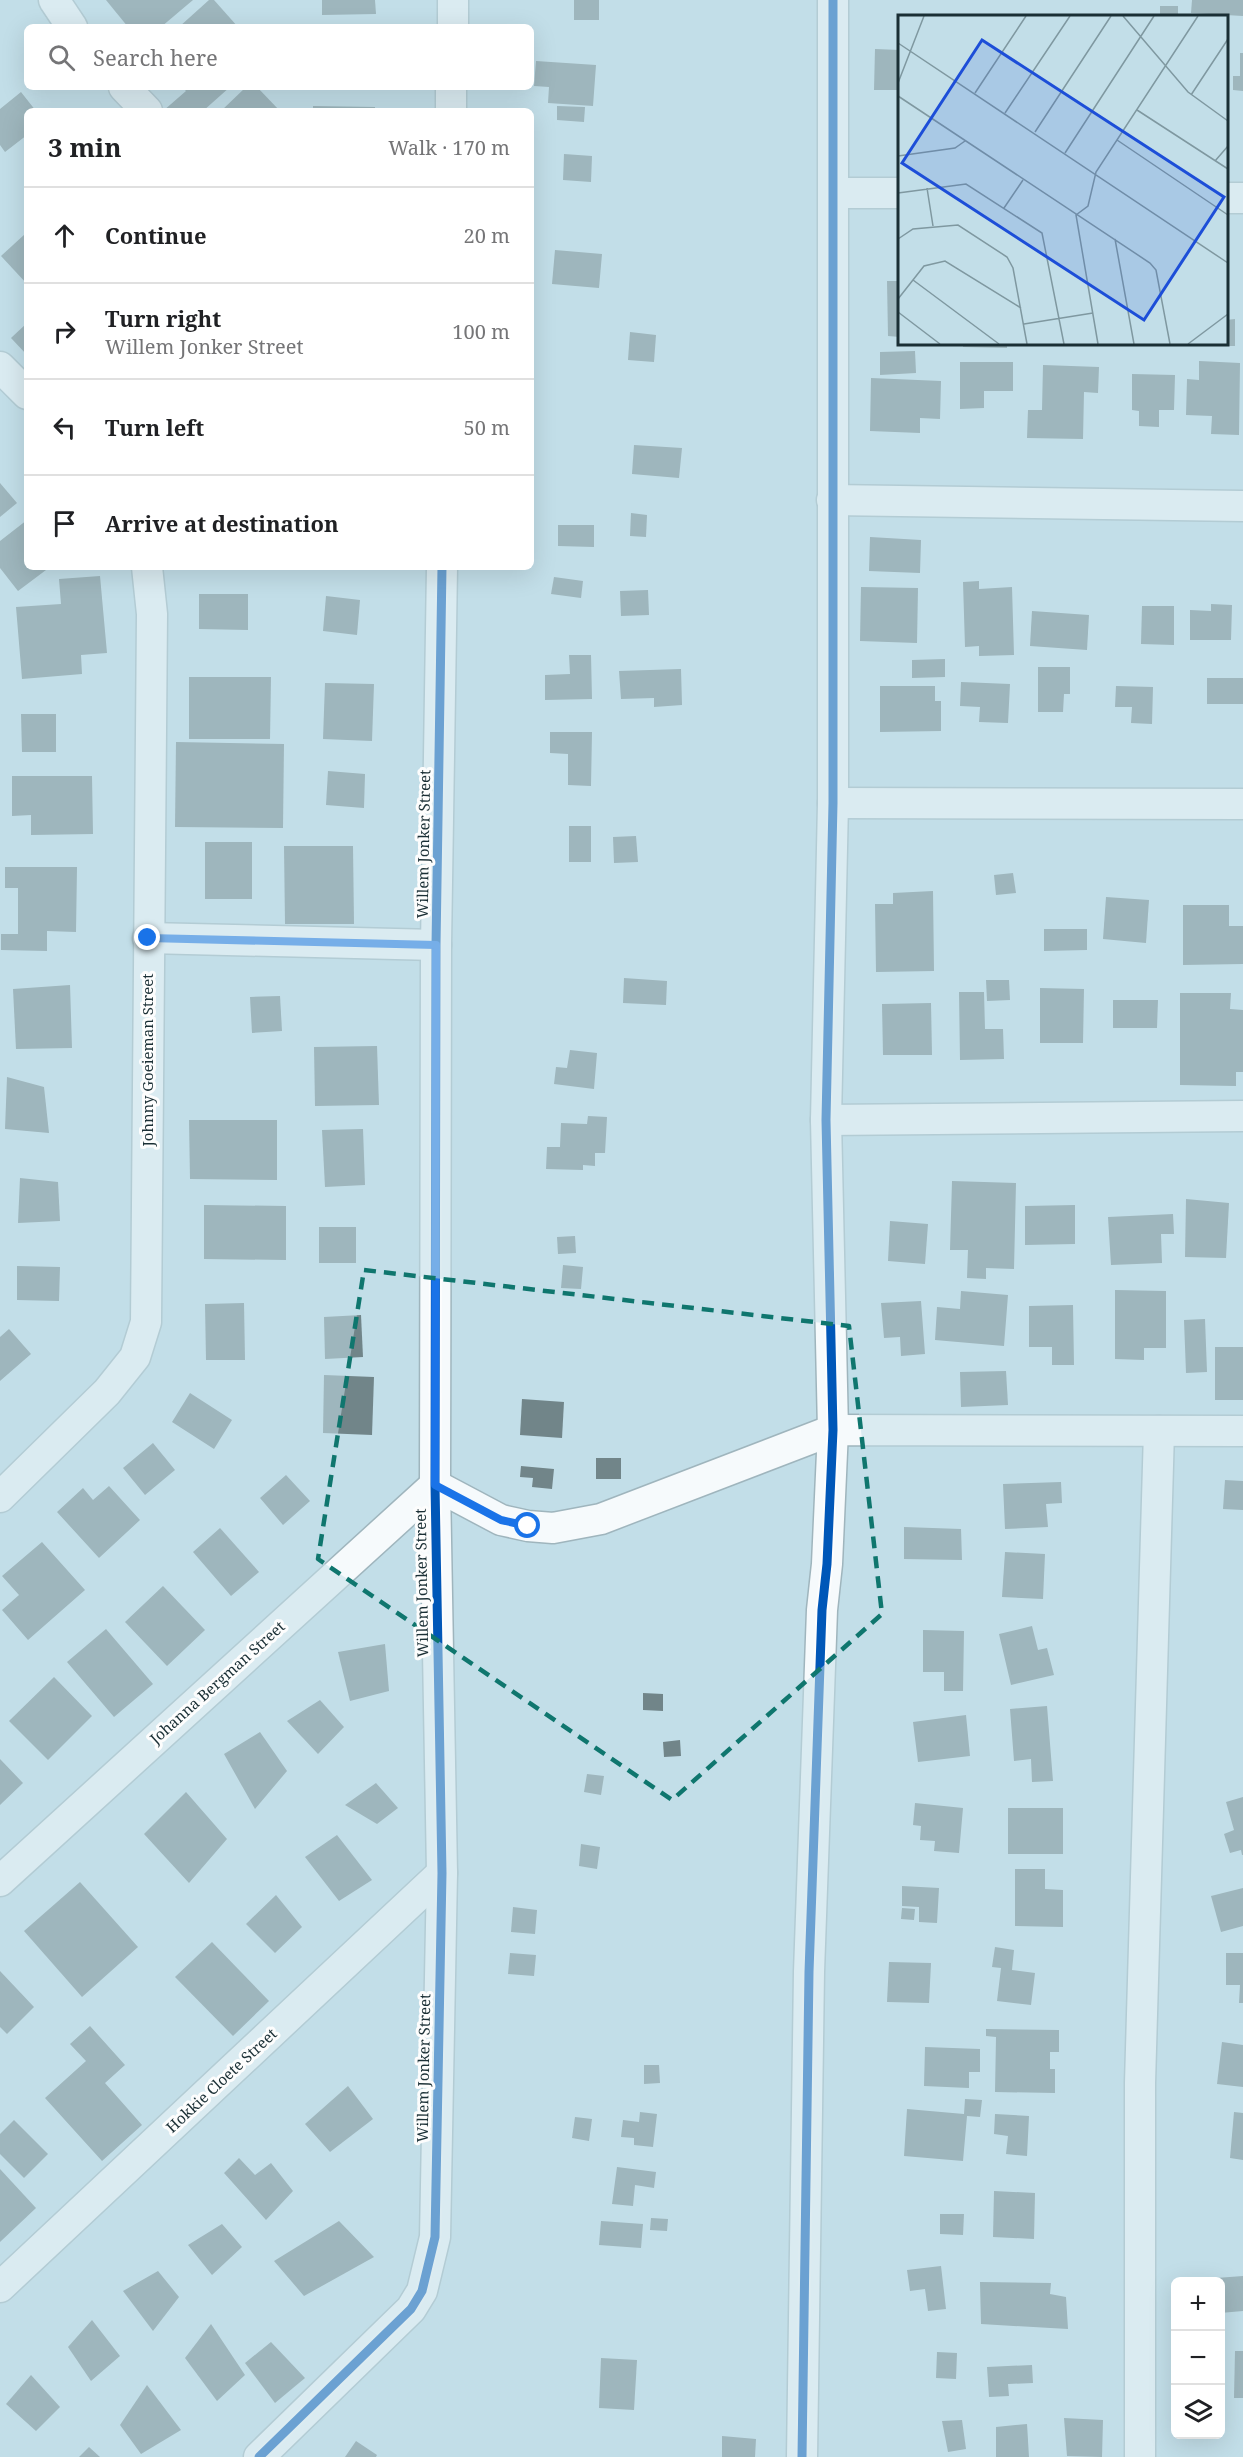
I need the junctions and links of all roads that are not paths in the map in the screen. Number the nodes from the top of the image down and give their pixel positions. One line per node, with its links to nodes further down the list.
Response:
1 (54, 0): 4 (street)
2 (453, 0): 5 (street)
3 (833, 0): 10 (street)
4 (70, 24)
5 (453, 24)
6 (127, 90): 8 (street)
7 (451, 90): 9 (street)
8 (144, 108)
9 (451, 108)
10 (834, 193): 11 (street); 14 (street)
11 (898, 194)
12 (0, 367): 13 (street)
13 (24, 391)
14 (832, 500): 15 (street); 18 (street)
15 (1243, 506)
16 (147, 570): 20 (street, Johnny Goeieman Street)
17 (442, 570): 21 (street, Willem Jonker Street)
18 (833, 803): 19 (street); 23 (street)
19 (1243, 804)
20 (148, 938): 21 (street); 28 (street, Johnny Goeieman Street)
21 (436, 945): 27 (street, Willem Jonker Street)
22 (1243, 1116): 23 (street)
23 (826, 1120): 24 (street)
24 (832, 1430): 25 (street); 27 (street); 33 (street)
25 (1159, 1431): 26 (street); 34 (street)
26 (1243, 1431)
27 (435, 1485): 29 (street, Willem Jonker Street); 30 (street, Johanna Bergman Street)
28 (0, 1497)
29 (442, 1873): 31 (street, Hokkie Cloete Street); 32 (street, Willem Jonker Street)
30 (0, 1881)
31 (0, 2287)
32 (259, 2457)
33 (802, 2457)
34 (1140, 2457)

